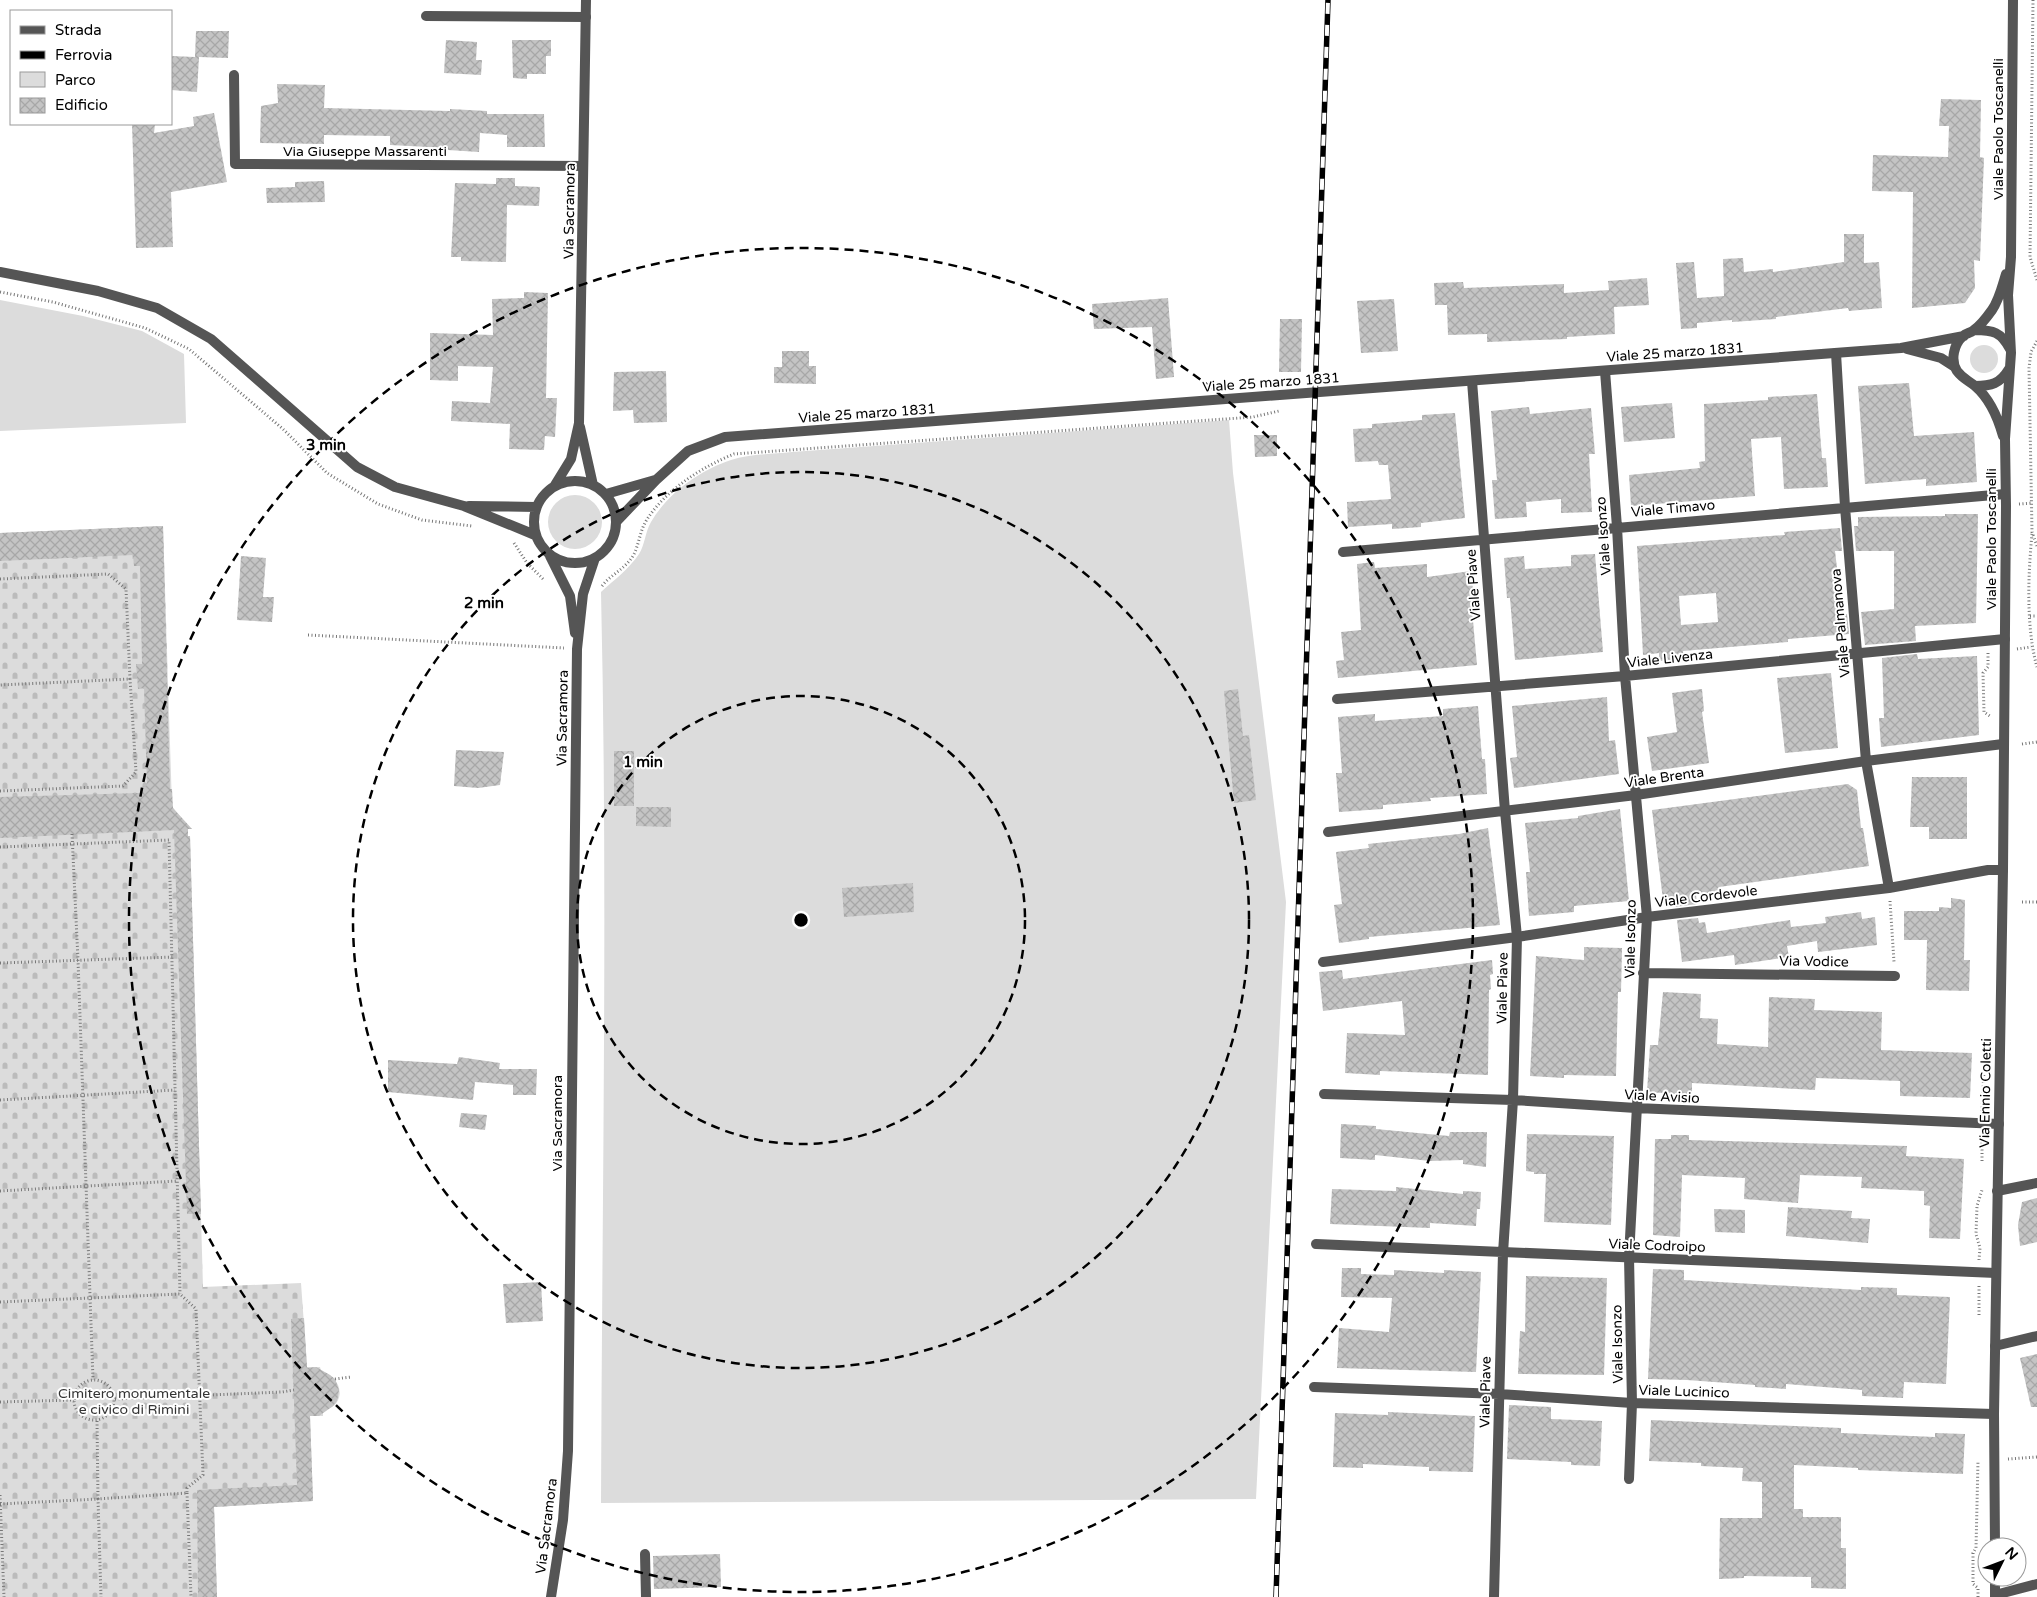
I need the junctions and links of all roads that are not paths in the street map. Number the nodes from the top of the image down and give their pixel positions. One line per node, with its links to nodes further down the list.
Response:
1 (586, 0): 4 (street, Via Sacramora)
2 (2013, 0): 7 (street, Viale Paolo Toscanelli)
3 (426, 16): 4 (street)
4 (586, 17): 6 (street, Via Sacramora)
5 (234, 76): 6 (street, Via Giuseppe Massarenti)
6 (584, 166): 19 (street, Via Sacramora)
7 (2011, 257): 9 (street, Viale Paolo Toscanelli); 13 (street, Viale Paolo Toscanelli)
8 (0, 272): 26 (street)
9 (1975, 330): 10 (street, Viale Paolo Toscanelli); 13 (street)
10 (1964, 336): 11 (street, Viale 25 marzo 1831); 15 (street)
11 (1901, 348): 12 (street, Viale 25 marzo 1831); 15 (street, Viale 25 marzo 1831)
12 (1836, 353): 16 (street, Viale 25 marzo 1831); 28 (street, Viale Palmanova)
13 (2011, 353): 14 (street, Viale Paolo Toscanelli)
14 (2010, 366): 18 (street); 20 (street, Viale Paolo Toscanelli)
15 (1955, 367): 18 (street, Viale Paolo Toscanelli)
16 (1605, 371): 17 (street, Viale 25 marzo 1831); 30 (street, Viale Isonzo)
17 (1472, 380): 21 (street, Viale 25 marzo 1831); 32 (street, Viale Piave)
18 (1975, 386): 20 (street, Viale Paolo Toscanelli)
19 (579, 423): 22 (street, Via Sacramora); 23 (street, Via Sacramora)
20 (2004, 439): 25 (street, Viale Paolo Toscanelli)
21 (656, 480): 24 (street, Viale 25 marzo 1831); 29 (street, Viale 25 marzo 1831)
22 (555, 485): 23 (street); 27 (street)
23 (593, 485): 24 (street)
24 (606, 494): 29 (street)
25 (2005, 494): 28 (street, Viale Timavo); 36 (street, Viale Paolo Toscanelli)
26 (464, 506): 27 (street); 31 (street)
27 (536, 507): 31 (street)
28 (1845, 507): 30 (street, Viale Timavo); 38 (street, Viale Palmanova)
29 (616, 522): 35 (street)
30 (1617, 527): 32 (street, Viale Timavo); 39 (street, Viale Isonzo)
31 (535, 535): 34 (street)
32 (1483, 539): 33 (street, Viale Timavo); 40 (street, Viale Piave)
33 (1343, 552)
34 (550, 556): 35 (street); 37 (street, Via Sacramora)
35 (595, 558): 37 (street, Via Sacramora)
36 (2005, 639): 38 (street, Viale Livenza); 42 (street, Via Ennio Coletti)
37 (577, 649): 75 (street, Via Sacramora)
38 (1856, 652): 39 (street, Viale Livenza); 43 (street, Viale Palmanova)
39 (1625, 676): 40 (street, Viale Livenza); 44 (street, Viale Isonzo)
40 (1495, 685): 41 (street, Viale Livenza); 45 (street, Viale Piave)
41 (1337, 699)
42 (2003, 744): 43 (street, Viale Brenta); 47 (street, Via Ennio Coletti)
43 (1866, 761): 44 (street, Viale Brenta); 48 (street, Viale Palmanova)
44 (1636, 795): 45 (street, Viale Brenta); 49 (street, Viale Isonzo)
45 (1505, 811): 46 (street, Viale Brenta); 50 (street, Viale Piave)
46 (1328, 832)
47 (2003, 870): 48 (street, Viale Cordevole); 57 (street, Via Ennio Coletti)
48 (1889, 888): 49 (street, Viale Cordevole)
49 (1647, 917): 50 (street, Viale Cordevole); 52 (street, Viale Isonzo)
50 (1516, 937): 51 (street, Viale Cordevole); 55 (street, Viale Piave)
51 (1323, 962)
52 (1643, 973): 53 (street, Via Vodice); 56 (street, Viale Isonzo)
53 (1896, 976)
54 (1324, 1094): 55 (street, Viale Avisio)
55 (1513, 1100): 56 (street, Viale Avisio); 61 (street, Viale Piave)
56 (1636, 1108): 57 (street, Viale Avisio); 62 (street, Viale Isonzo)
57 (1999, 1124): 59 (street, Via Ennio Coletti)
58 (2037, 1183): 59 (street)
59 (1998, 1191): 63 (street, Via Ennio Coletti)
60 (1316, 1244): 61 (street, Viale Codroipo)
61 (1503, 1253): 62 (street, Viale Codroipo); 67 (street, Viale Piave)
62 (1629, 1257): 63 (street, Viale Codroipo); 68 (street, Viale Isonzo)
63 (1996, 1273): 65 (street, Via Ennio Coletti)
64 (2037, 1336): 65 (street)
65 (1995, 1346): 69 (street, Via Ennio Coletti)
66 (1314, 1387): 67 (street, Viale Lucinico)
67 (1498, 1394): 68 (street, Viale Lucinico); 77 (street, Viale Piave)
68 (1632, 1403): 69 (street, Viale Lucinico); 70 (street, Viale Isonzo)
69 (1994, 1414): 71 (street, Via Ennio Coletti)
70 (1629, 1479)
71 (1995, 1537)
72 (645, 1554): 76 (street)
73 (2037, 1584): 74 (street)
74 (1995, 1596)
75 (551, 1597)
76 (646, 1597)
77 (1494, 1597)

